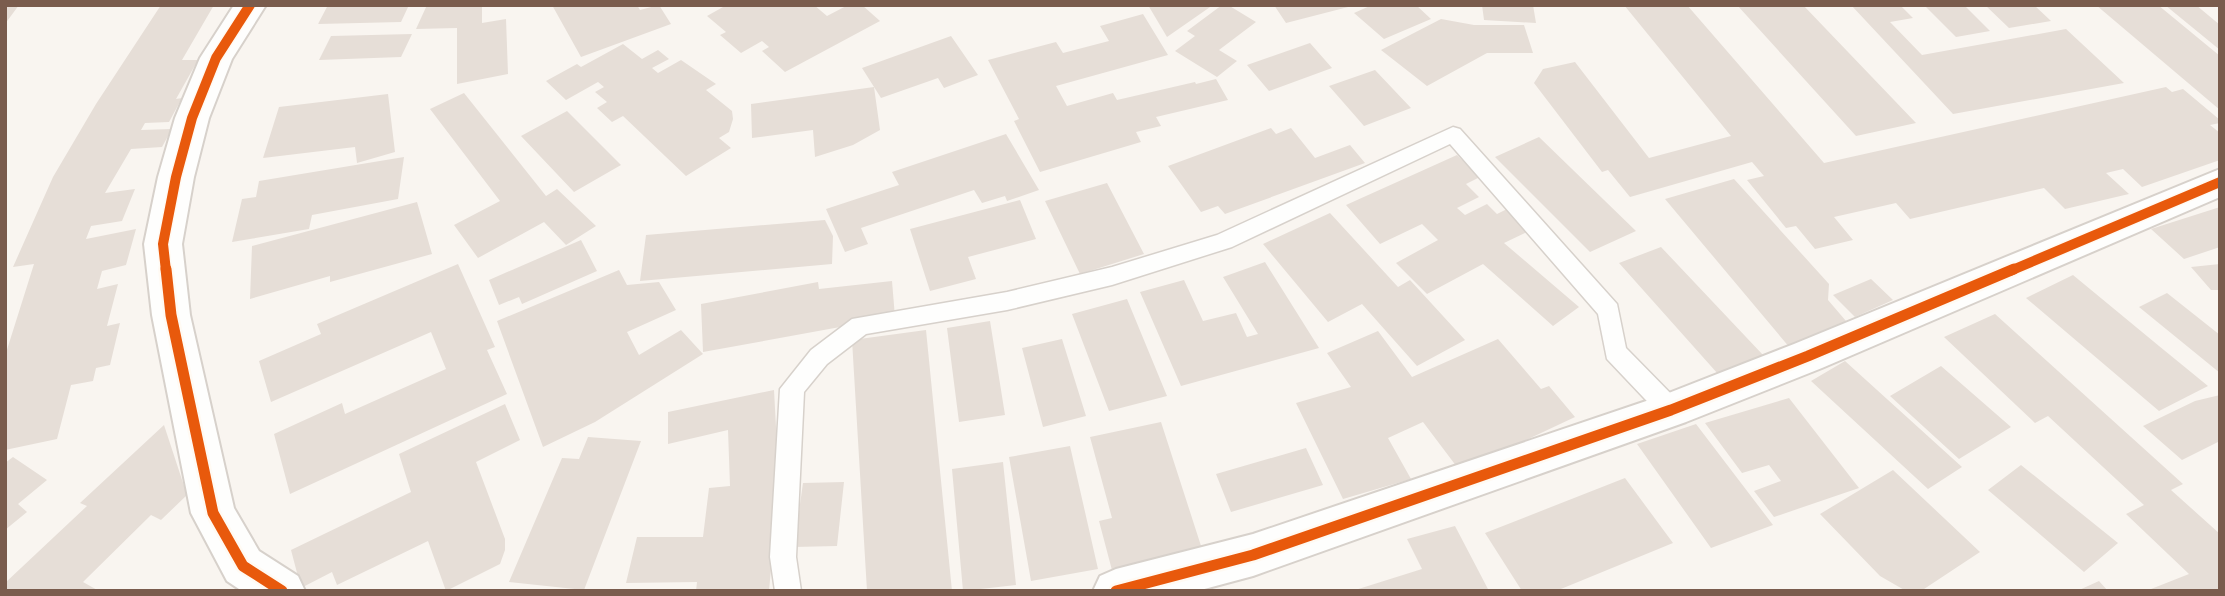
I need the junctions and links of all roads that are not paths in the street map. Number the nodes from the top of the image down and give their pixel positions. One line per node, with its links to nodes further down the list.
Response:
1 (250, 5): 5 (street)
2 (2220, 183): 3 (street)
3 (1671, 410): 4 (street); 6 (lane)
4 (1132, 589)
5 (282, 591)
6 (788, 591)

